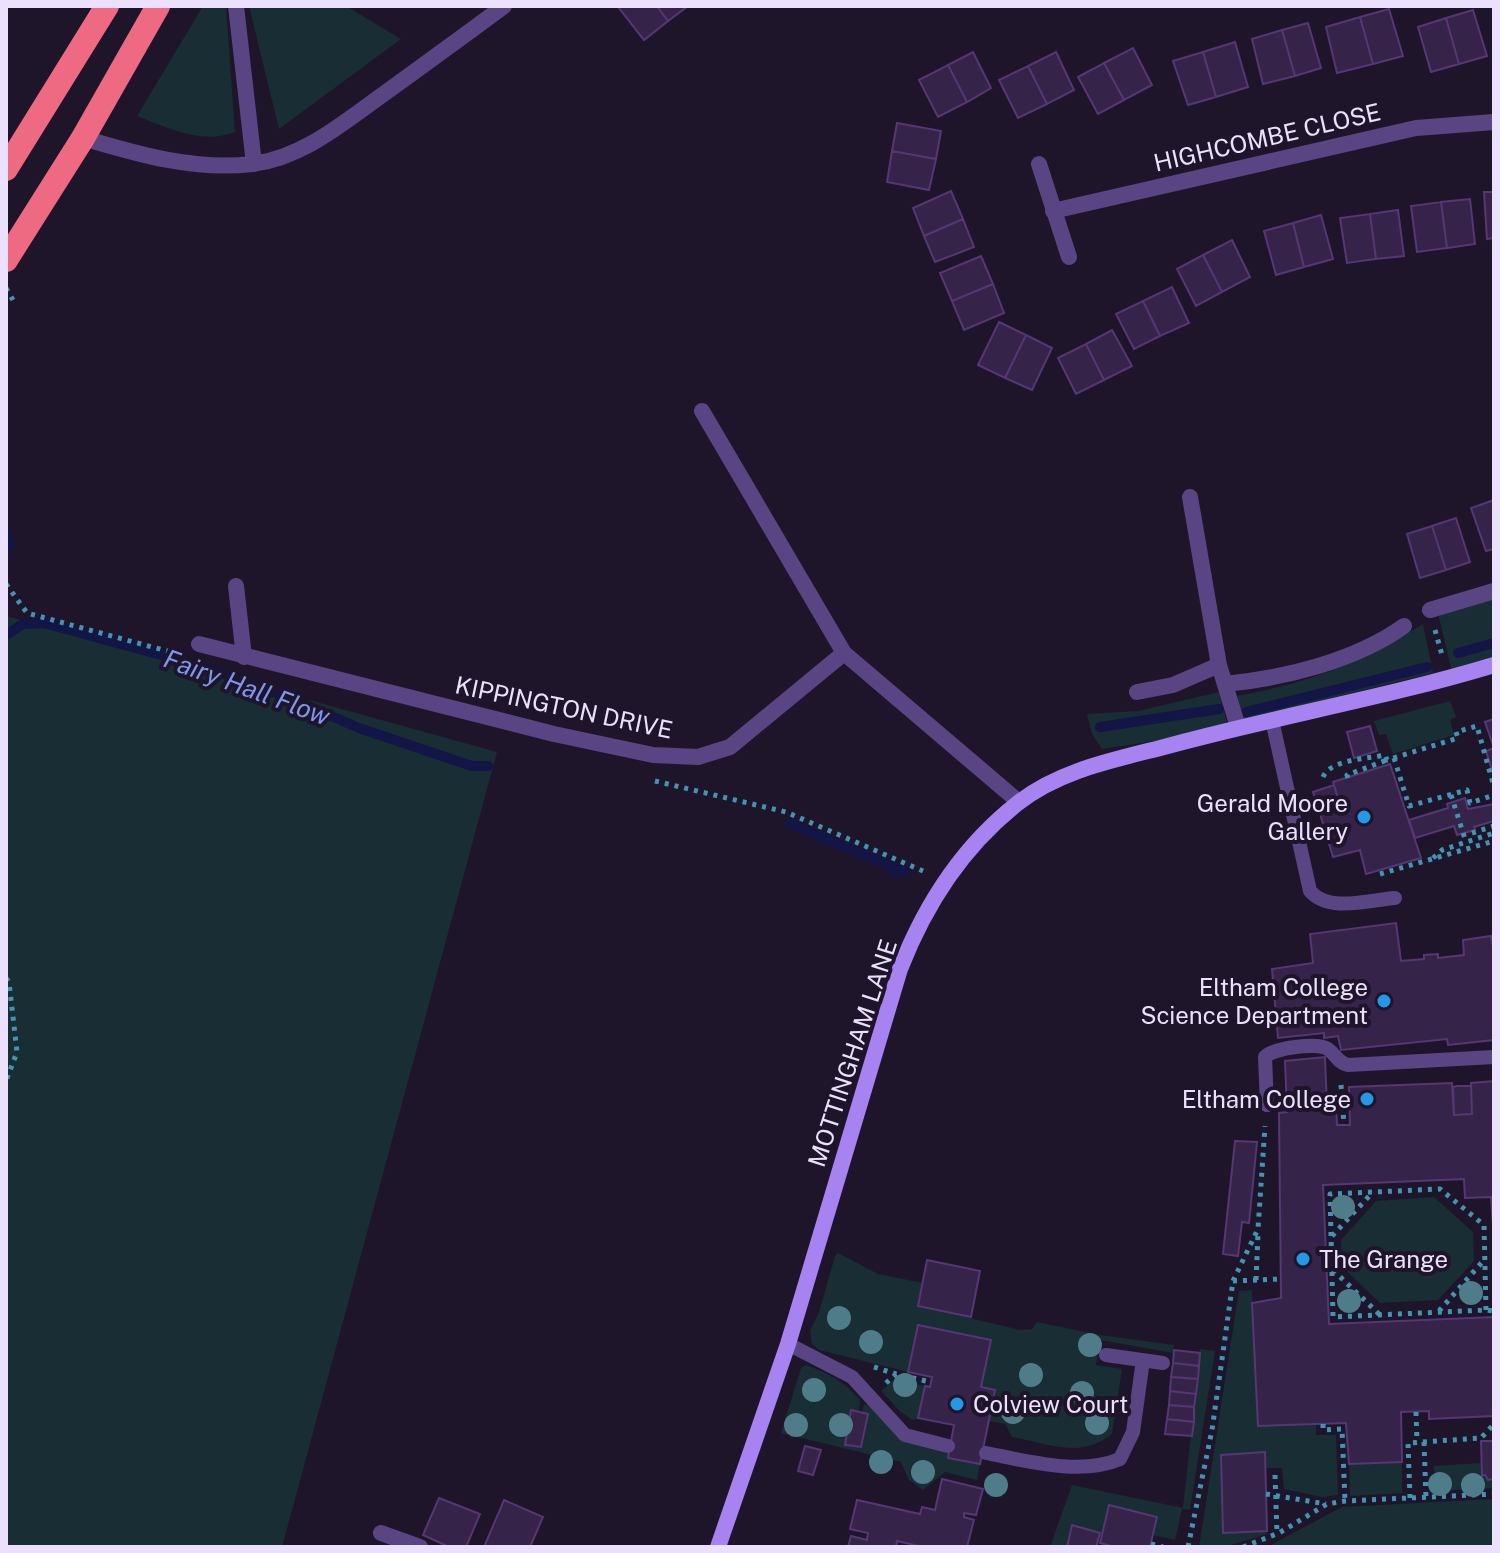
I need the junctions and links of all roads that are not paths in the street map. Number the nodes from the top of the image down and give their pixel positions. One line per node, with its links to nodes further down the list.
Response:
1 (107, 6): 9 (highway)
2 (158, 6): 6 (highway)
3 (236, 6): 7 (street)
4 (504, 6): 7 (street)
5 (1494, 122): 10 (street, HIGHCOMBE CLOSE)
6 (83, 138): 7 (street); 12 (highway)
7 (254, 164)
8 (1039, 164): 10 (street)
9 (6, 169)
10 (1053, 211): 11 (street)
11 (1069, 257)
12 (6, 260)
13 (702, 411): 20 (street)
14 (1190, 497): 22 (street)
15 (236, 586): 21 (street)
16 (1494, 591): 17 (street)
17 (1430, 610)
18 (1404, 626): 24 (street)
19 (199, 644): 21 (street, KIPPINGTON DRIVE)
20 (844, 653): 21 (street, KIPPINGTON DRIVE); 28 (street)
21 (244, 657)
22 (1219, 665): 24 (street); 25 (street)
23 (1494, 665): 26 (street, MOTTINGHAM LANE)
24 (1225, 684): 27 (street)
25 (1137, 692)
26 (1272, 720): 27 (street, MOTTINGHAM LANE); 29 (lane)
27 (1238, 727): 28 (street, MOTTINGHAM LANE)
28 (1019, 802): 32 (street, MOTTINGHAM LANE)
29 (1395, 898)
30 (1494, 1057): 31 (lane)
31 (1267, 1105)
32 (788, 1344): 36 (lane); 40 (street, MOTTINGHAM LANE)
33 (1106, 1355): 34 (lane)
34 (1143, 1360): 35 (lane); 37 (lane)
35 (1163, 1363)
36 (948, 1446)
37 (986, 1453)
38 (381, 1533): 39 (street)
39 (420, 1547)
40 (718, 1547)

